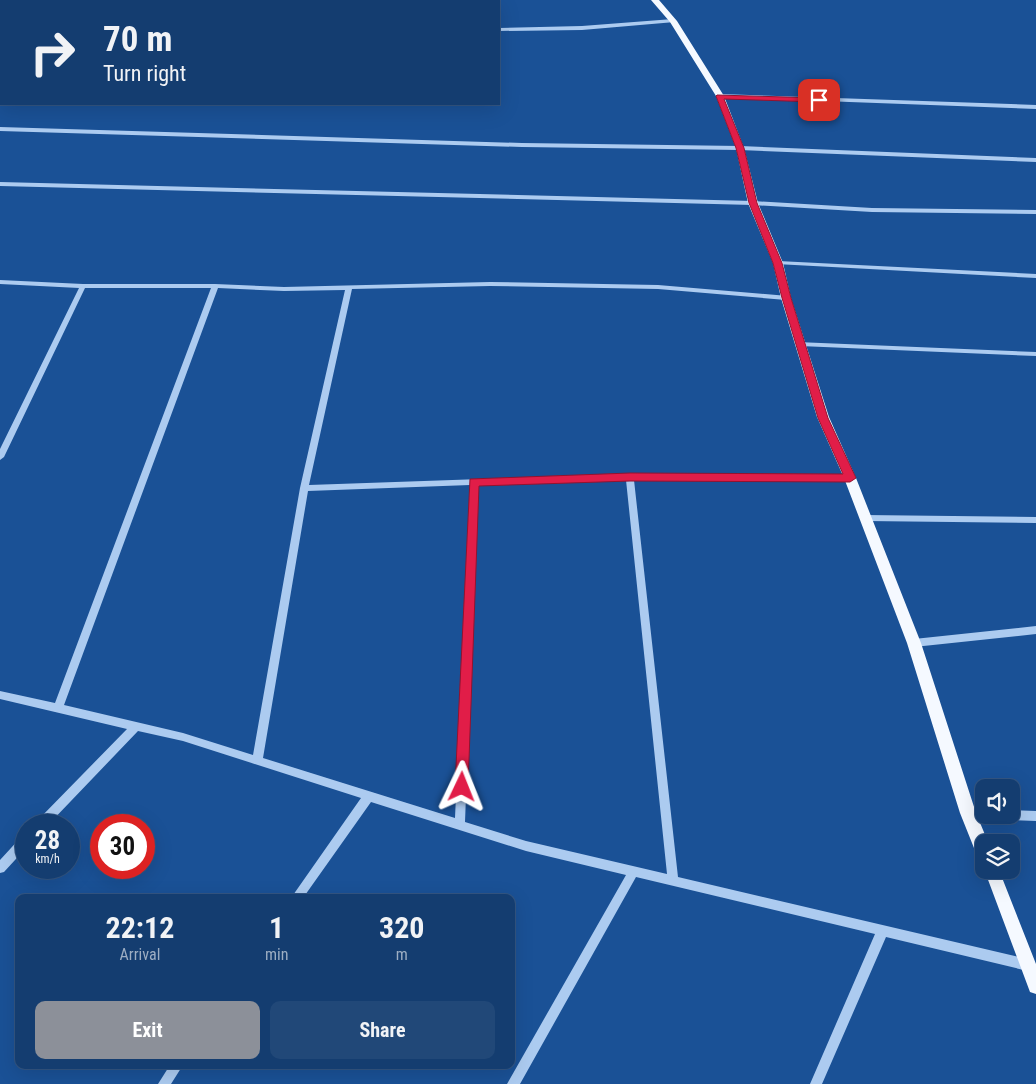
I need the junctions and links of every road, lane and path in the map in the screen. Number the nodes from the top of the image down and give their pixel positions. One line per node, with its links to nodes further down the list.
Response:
1 (655, 0): 2 (main road)
2 (673, 21): 3 (street); 4 (main road)
3 (500, 30)
4 (720, 96): 5 (street); 7 (main road)
5 (1036, 107)
6 (0, 129): 7 (street)
7 (740, 148): 8 (street); 10 (main road)
8 (1036, 160)
9 (0, 184): 10 (street)
10 (753, 203): 11 (street); 12 (main road)
11 (1036, 212)
12 (778, 263): 13 (street); 18 (main road)
13 (1036, 276)
14 (0, 282): 15 (street)
15 (83, 286): 16 (street); 21 (street)
16 (216, 286): 17 (street); 31 (street)
17 (349, 288): 18 (street); 25 (street)
18 (786, 298): 19 (main road)
19 (800, 344): 20 (street); 23 (main road)
20 (1036, 354)
21 (0, 456)
22 (630, 477): 23 (street); 24 (street); 46 (street)
23 (850, 478): 26 (main road)
24 (474, 482): 25 (street); 40 (street)
25 (304, 488): 33 (street)
26 (865, 518): 27 (street); 29 (main road)
27 (1036, 520)
28 (1036, 630): 29 (street)
29 (914, 644): 35 (main road)
30 (0, 695): 31 (street)
31 (58, 708): 32 (street)
32 (136, 726): 33 (street); 37 (street)
33 (257, 761): 34 (street)
34 (369, 796): 40 (street); 47 (street)
35 (968, 813): 36 (street); 41 (main road)
36 (975, 813)
37 (52, 814)
38 (1020, 815): 39 (street)
39 (1036, 816)
40 (460, 825): 44 (street)
41 (976, 834)
42 (15, 852): 43 (street)
43 (0, 868)
44 (634, 871): 46 (street); 53 (street)
45 (994, 879): 49 (main road)
46 (673, 881): 48 (street)
47 (299, 894)
48 (882, 930): 49 (street); 54 (street)
49 (1028, 965): 50 (main road)
50 (1036, 986)
51 (174, 1069): 52 (street)
52 (164, 1084)
53 (513, 1084)
54 (816, 1084)

